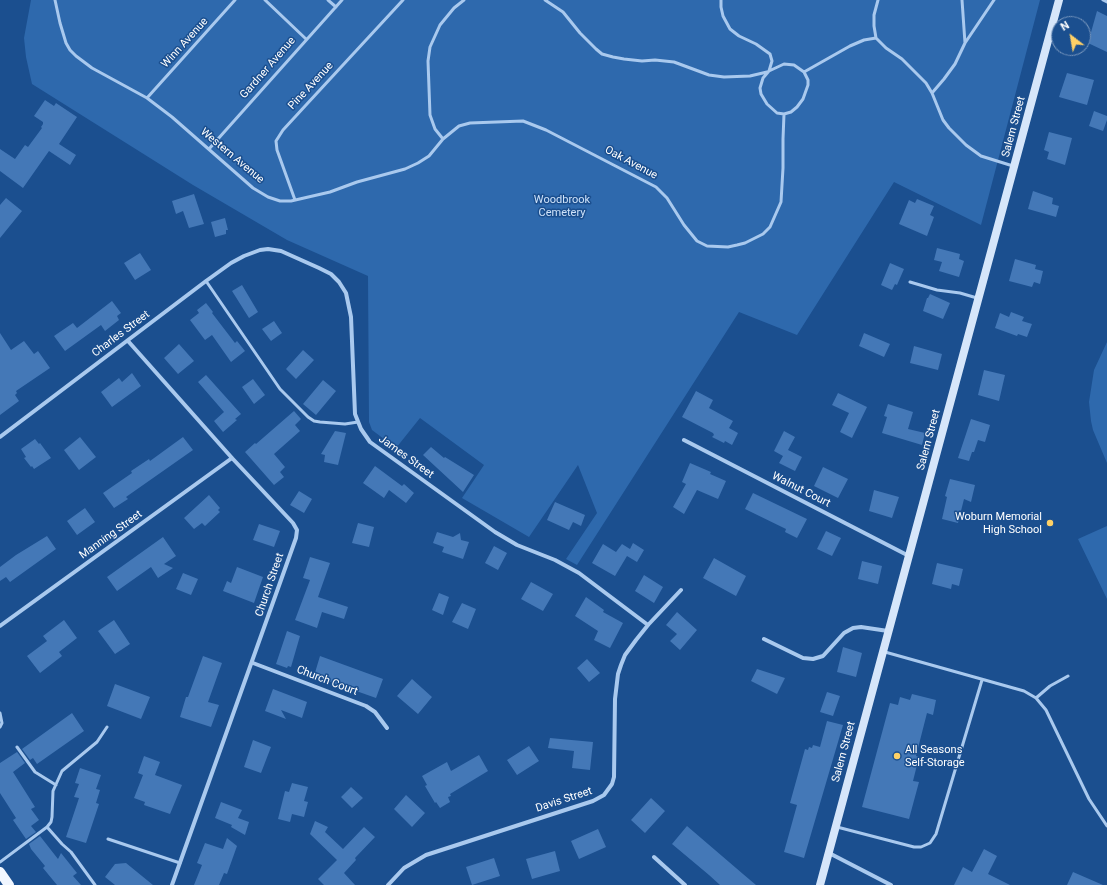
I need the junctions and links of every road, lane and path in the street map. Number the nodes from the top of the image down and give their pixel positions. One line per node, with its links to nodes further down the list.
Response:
1 (55, 0): 23 (lane, Western Avenue)
2 (235, 0): 23 (lane, Winn Avenue)
3 (265, 0): 18 (lane)
4 (328, 0): 16 (lane)
5 (342, 0): 16 (lane, Gardner Avenue)
6 (403, 0): 28 (lane, Pine Avenue)
7 (464, 0): 25 (lane)
8 (545, 0): 20 (lane)
9 (721, 0): 20 (lane)
10 (878, 0): 17 (lane)
11 (962, 0): 19 (lane)
12 (994, 0): 19 (lane)
13 (1059, 0): 27 (street, Salem Street)
14 (1103, 0): 15 (lane)
15 (1107, 2)
16 (336, 7): 18 (lane, Gardner Avenue)
17 (876, 38): 21 (lane); 22 (lane)
18 (306, 39): 26 (lane, Gardner Avenue)
19 (965, 43): 22 (lane)
20 (769, 71): 21 (lane); 24 (lane)
21 (804, 72): 24 (lane)
22 (932, 93): 27 (lane)
23 (147, 98): 26 (lane, Western Avenue)
24 (784, 114): 25 (lane, Oak Avenue)
25 (443, 139): 28 (lane, Western Avenue)
26 (209, 149): 28 (lane, Western Avenue)
27 (1014, 167): 32 (street, Salem Street)
28 (295, 200)
29 (256, 251): 30 (street, Charles Street); 34 (street, James Street)
30 (206, 281): 33 (street, Charles Street); 34 (lane)
31 (910, 282): 32 (lane)
32 (979, 299): 38 (street, Salem Street)
33 (128, 341): 35 (street, Charles Street); 37 (street, Church Street)
34 (358, 422): 40 (street, James Street)
35 (0, 437)
36 (684, 440): 38 (street, Walnut Court)
37 (232, 458): 41 (street, Manning Street); 45 (street, Church Street)
38 (909, 556): 42 (street, Salem Street)
39 (681, 590): 40 (street, Davis Street)
40 (648, 625): 67 (street, Davis Street)
41 (0, 626)
42 (888, 631): 43 (street); 44 (street, Salem Street)
43 (764, 640)
44 (883, 652): 47 (lane); 55 (street, Salem Street)
45 (253, 663): 52 (street, Church Court); 62 (street, Church Street)
46 (1068, 676): 48 (lane)
47 (982, 680): 48 (lane); 55 (lane)
48 (1036, 698): 56 (lane)
49 (1, 714): 51 (lane)
50 (107, 726): 54 (lane)
51 (0, 727)
52 (387, 728)
53 (17, 747): 54 (lane)
54 (56, 785): 57 (lane)
55 (836, 826): 59 (street, Salem Street)
56 (1107, 826)
57 (47, 827): 61 (lane); 65 (lane)
58 (108, 839): 62 (lane)
59 (828, 853): 69 (street, Salem Street); 70 (street)
60 (654, 857): 68 (street)
61 (0, 862)
62 (180, 863): 66 (street, Church Street)
63 (0, 872): 64 (main road)
64 (9, 885)
65 (95, 885)
66 (172, 885)
67 (388, 885)
68 (686, 885)
69 (820, 885)
70 (891, 885)

